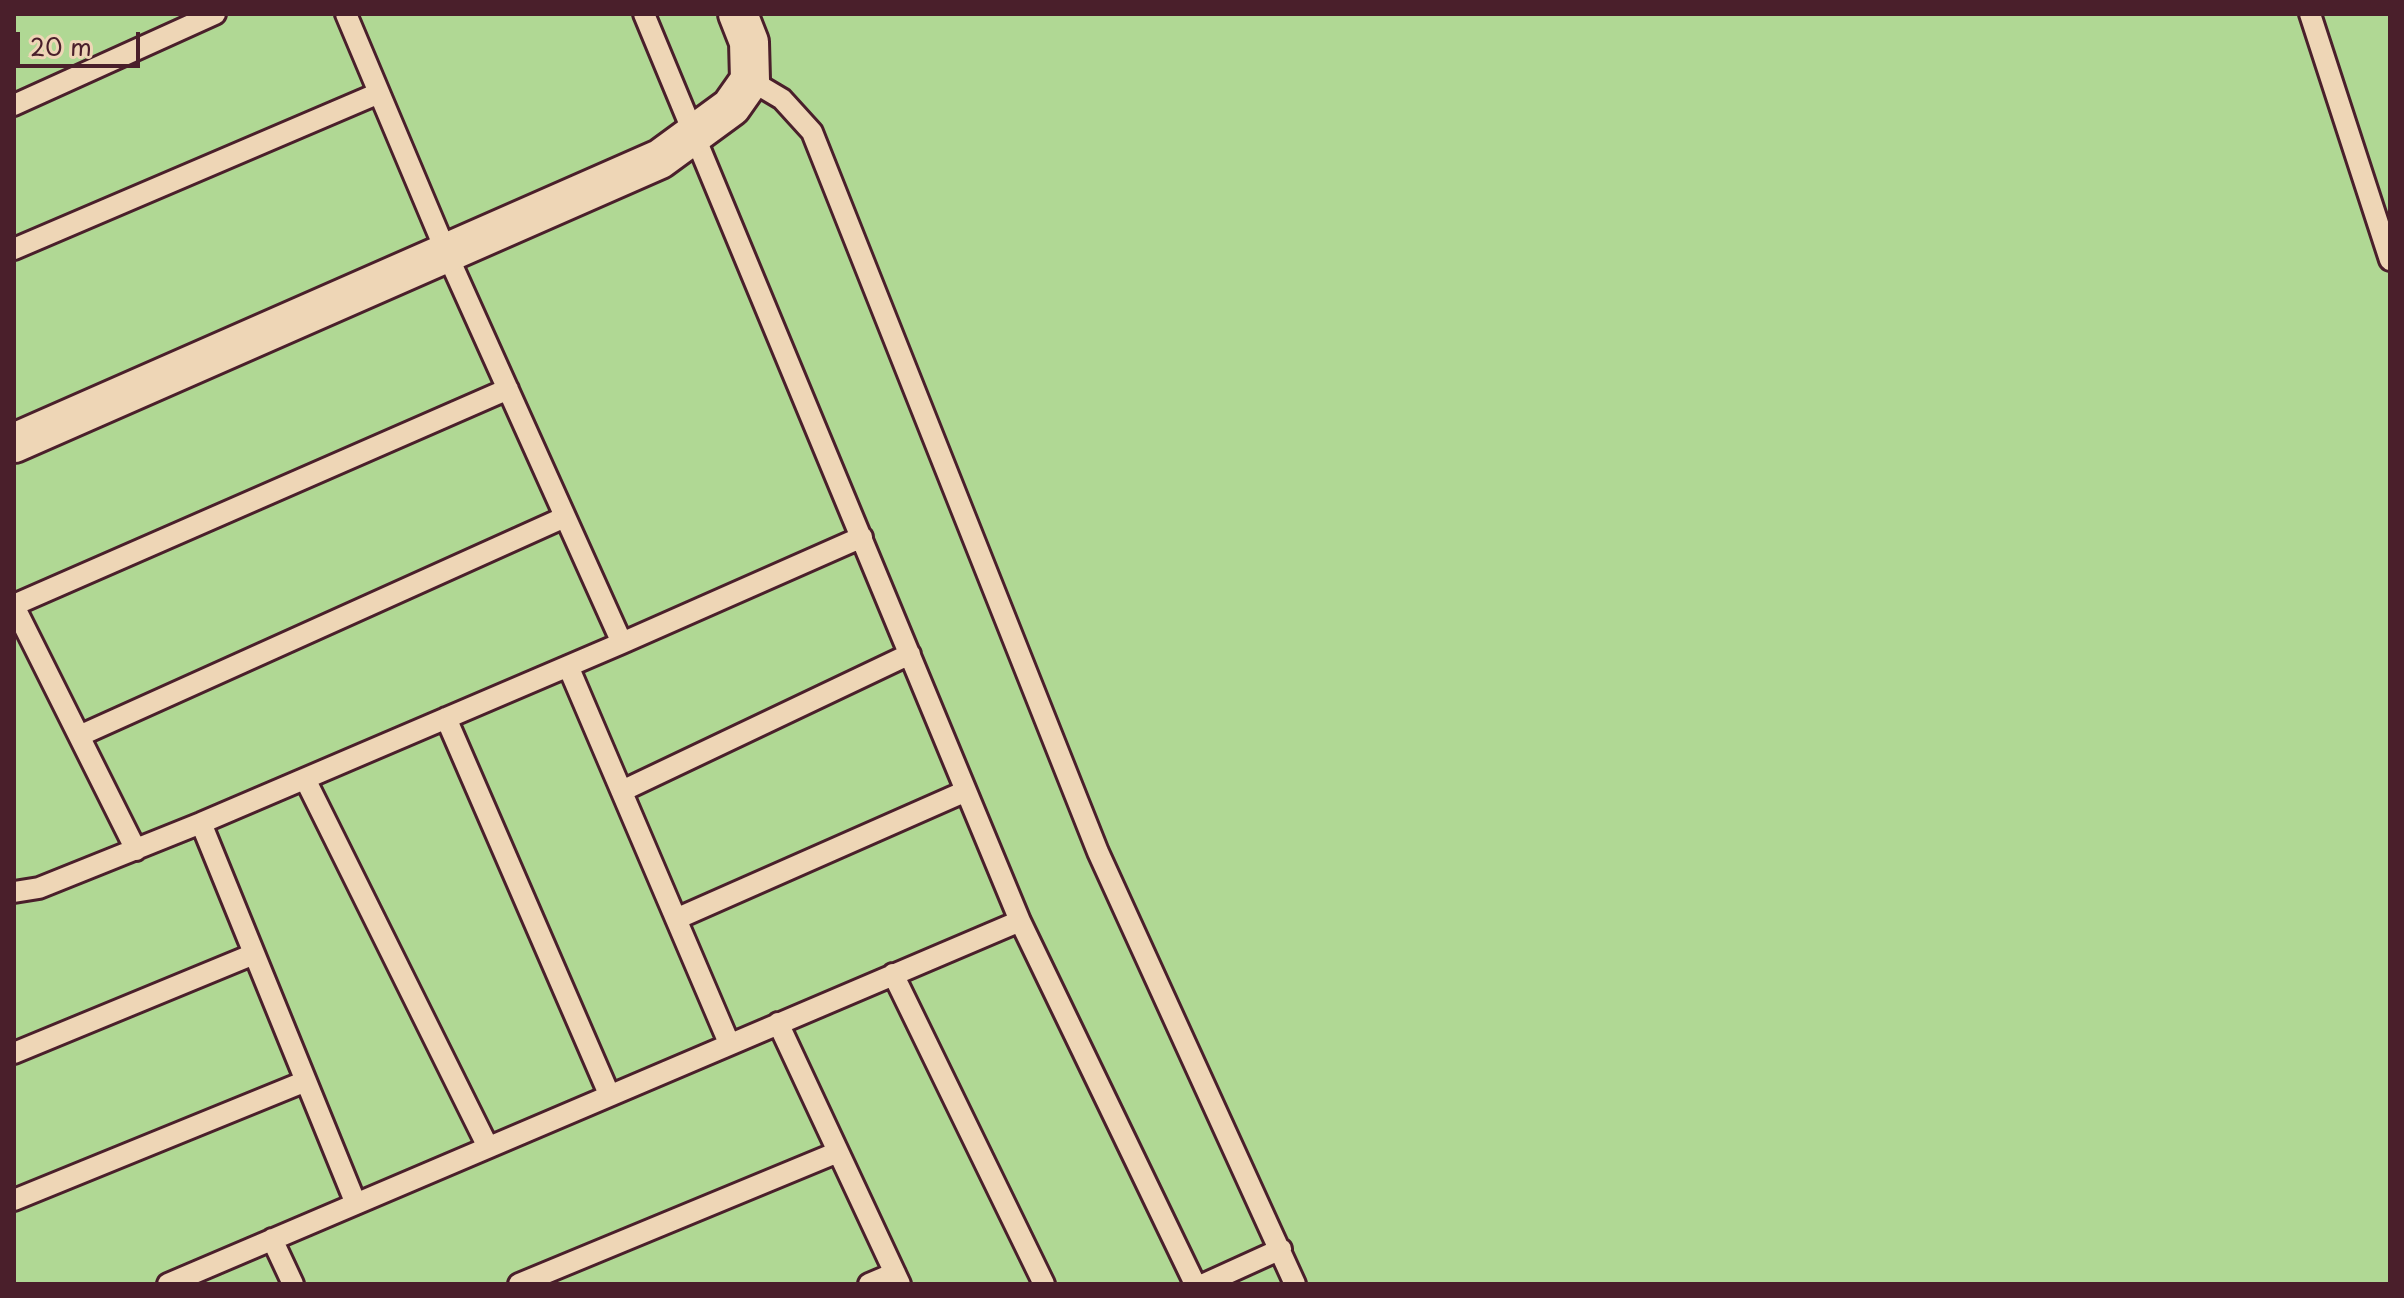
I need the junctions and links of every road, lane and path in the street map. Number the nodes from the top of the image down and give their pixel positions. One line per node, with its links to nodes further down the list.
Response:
1 (215, 14): 8 (lane)
2 (346, 14): 7 (lane)
3 (644, 14): 9 (lane)
4 (738, 14): 6 (street)
5 (2310, 14): 12 (lane)
6 (750, 80): 9 (street); 43 (lane)
7 (379, 93): 10 (lane); 11 (lane)
8 (14, 105)
9 (693, 136): 11 (street); 16 (lane)
10 (14, 249)
11 (447, 254): 13 (lane); 14 (street)
12 (2390, 260)
13 (508, 389): 15 (lane); 17 (lane)
14 (14, 443)
15 (565, 517): 18 (lane); 22 (lane)
16 (862, 537): 18 (lane); 19 (lane)
17 (14, 605): 22 (lane)
18 (622, 643): 20 (lane)
19 (910, 654): 24 (lane); 25 (lane)
20 (568, 666): 21 (lane); 24 (lane)
21 (446, 718): 23 (lane); 37 (lane)
22 (79, 736): 27 (lane)
23 (305, 779): 26 (lane); 38 (lane)
24 (622, 791): 29 (lane)
25 (966, 791): 29 (lane); 30 (lane)
26 (201, 823): 27 (lane); 31 (lane)
27 (136, 850): 28 (lane)
28 (14, 892)
29 (676, 919): 34 (lane)
30 (1020, 921): 32 (lane); 50 (lane)
31 (254, 954): 35 (lane); 36 (lane)
32 (893, 974): 33 (lane); 49 (lane)
33 (778, 1023): 34 (lane); 39 (lane)
34 (729, 1043): 37 (lane)
35 (14, 1053)
36 (306, 1081): 40 (lane); 41 (lane)
37 (609, 1094): 38 (lane)
38 (488, 1147): 41 (lane)
39 (838, 1152): 44 (lane); 47 (lane)
40 (14, 1200)
41 (356, 1204): 42 (lane)
42 (272, 1239): 45 (lane); 46 (lane)
43 (1281, 1249): 51 (lane); 52 (lane)
44 (898, 1278): 48 (lane)
45 (168, 1284)
46 (293, 1284)
47 (519, 1284)
48 (869, 1284)
49 (1044, 1284)
50 (1195, 1284)
51 (1204, 1284)
52 (1295, 1284)

